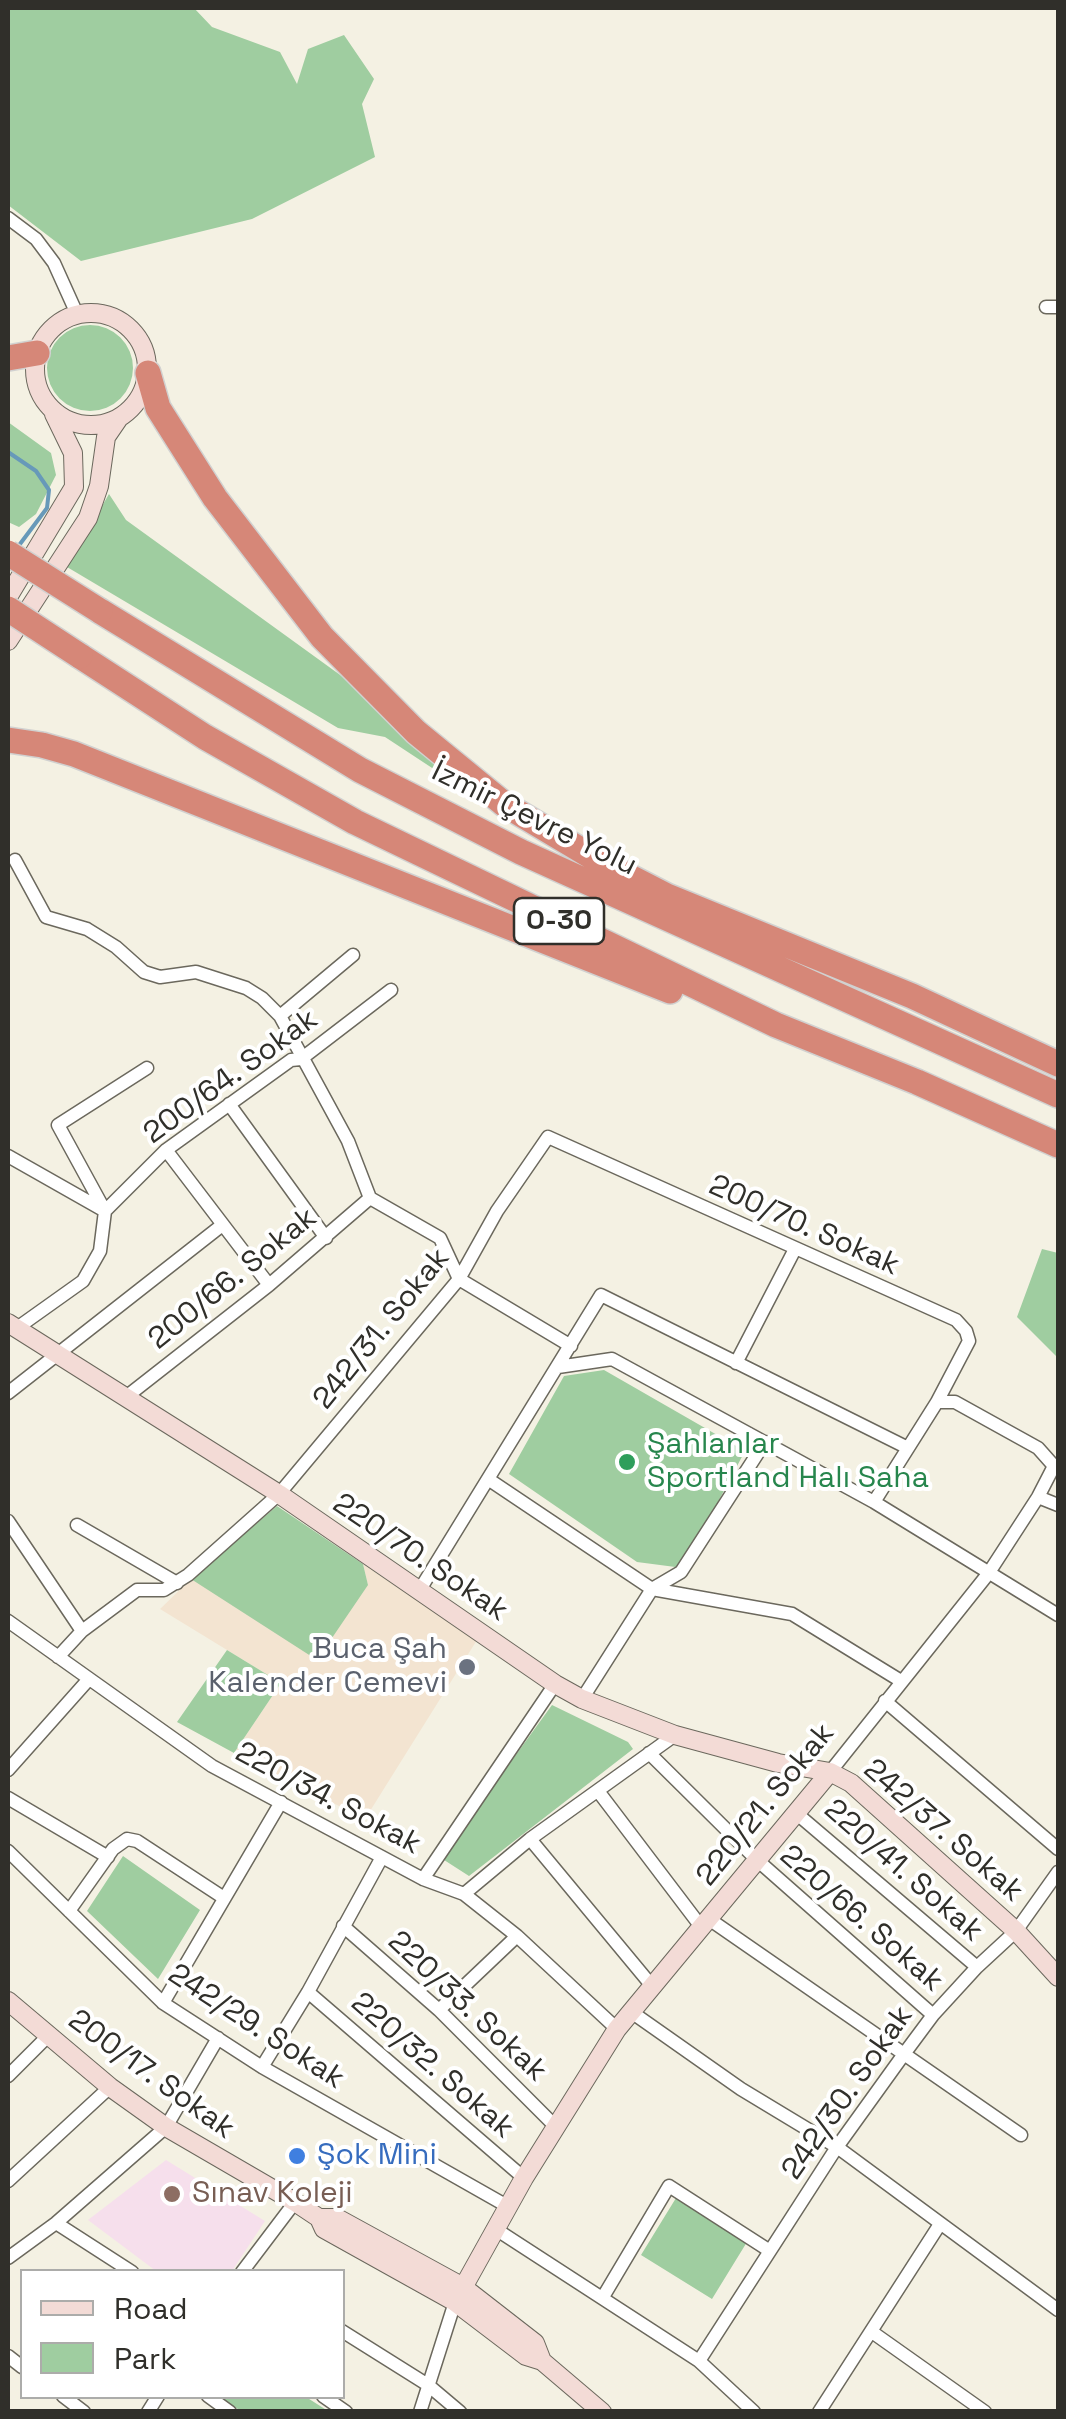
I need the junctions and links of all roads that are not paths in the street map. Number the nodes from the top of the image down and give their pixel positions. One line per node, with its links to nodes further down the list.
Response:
1 (8, 218): 2 (street)
2 (77, 314): 3 (street); 5 (street)
3 (37, 353): 4 (highway); 6 (street)
4 (8, 358)
5 (148, 373): 7 (street); 19 (highway)
6 (43, 397): 7 (street); 9 (street)
7 (120, 417): 11 (street)
8 (8, 553): 21 (highway, İzmir Çevre Yolu / O-30, bridge)
9 (8, 597)
10 (8, 610): 17 (highway, O-30, bridge)
11 (8, 642)
12 (8, 740): 17 (highway)
13 (15, 860): 16 (street)
14 (354, 955): 16 (street)
15 (391, 990): 18 (street, 200/64. Sokak)
16 (280, 1016): 18 (street)
17 (776, 1026): 24 (highway, O-30)
18 (300, 1059): 22 (street, 200/64. Sokak); 27 (street)
19 (1058, 1064)
20 (147, 1068): 28 (street)
21 (1058, 1095)
22 (229, 1104): 25 (street, 200/64. Sokak); 30 (street)
23 (548, 1138): 31 (street, 200/70. Sokak); 32 (street, 242/31. Sokak)
24 (1058, 1145)
25 (166, 1150): 28 (street, 200/64. Sokak); 29 (street)
26 (8, 1156): 28 (street)
27 (370, 1198): 30 (street, 200/66. Sokak); 32 (street)
28 (105, 1211): 34 (street)
29 (221, 1226): 33 (street); 36 (street)
30 (326, 1238): 33 (street, 200/66. Sokak)
31 (794, 1249): 37 (street); 41 (street, 200/70. Sokak)
32 (459, 1280): 35 (street); 45 (street, 242/31. Sokak)
33 (269, 1285): 40 (street, 200/66. Sokak)
34 (12, 1326): 36 (street, 220/70. Sokak)
35 (571, 1346): 37 (street); 38 (street)
36 (58, 1356): 39 (street); 40 (street, 220/70. Sokak)
37 (736, 1364): 43 (street)
38 (558, 1367): 42 (street); 44 (street)
39 (8, 1392)
40 (126, 1397): 45 (street, 220/70. Sokak)
41 (937, 1402): 43 (street); 46 (street, 220/21. Sokak)
42 (765, 1442): 47 (street); 53 (street)
43 (908, 1448): 47 (street)
44 (488, 1479): 53 (street); 54 (street)
45 (279, 1494): 52 (street, 242/31. Sokak); 54 (street, 220/70. Sokak)
46 (1038, 1498): 48 (street); 51 (street, 220/21. Sokak)
47 (874, 1502): 51 (street)
48 (1058, 1505)
49 (8, 1521): 57 (street)
50 (77, 1525): 52 (street)
51 (988, 1574): 55 (street); 60 (street, 220/21. Sokak)
52 (176, 1583): 57 (street)
53 (652, 1589): 60 (street); 62 (street)
54 (419, 1591): 61 (street, 220/70. Sokak)
55 (1058, 1615)
56 (8, 1622): 58 (street, 220/34. Sokak)
57 (82, 1631): 58 (street)
58 (58, 1657): 59 (street, 220/34. Sokak)
59 (89, 1679): 66 (street); 70 (street, 220/34. Sokak)
60 (901, 1681): 63 (street, 220/21. Sokak)
61 (555, 1684): 62 (street, 220/70. Sokak); 79 (street)
62 (582, 1698): 64 (street, 220/70. Sokak)
63 (885, 1701): 67 (street, 220/21. Sokak); 73 (street)
64 (675, 1735): 65 (street); 67 (street, 220/70. Sokak)
65 (649, 1753): 68 (street); 77 (street, 220/66. Sokak)
66 (8, 1770)
67 (830, 1772): 71 (street, 220/21. Sokak); 85 (street, 242/37. Sokak)
68 (598, 1791): 72 (street); 83 (street)
69 (8, 1798): 76 (street)
70 (280, 1802): 75 (street, 220/34. Sokak); 81 (street)
71 (796, 1813): 77 (street, 220/21. Sokak); 87 (street, 220/41. Sokak)
72 (530, 1839): 80 (street); 89 (street)
73 (1058, 1849)
74 (8, 1851): 82 (street, 242/29. Sokak)
75 (382, 1856): 79 (street, 220/34. Sokak); 84 (street)
76 (108, 1857): 81 (street); 82 (street)
77 (756, 1860): 83 (street, 220/21. Sokak); 95 (street, 220/66. Sokak)
78 (1058, 1872): 85 (street, 242/30. Sokak)
79 (423, 1878): 80 (street, 220/34. Sokak)
80 (464, 1894): 86 (street, 220/34. Sokak)
81 (224, 1898): 92 (street)
82 (69, 1910): 92 (street, 242/29. Sokak)
83 (705, 1923): 89 (street, 220/21. Sokak); 99 (street)
84 (343, 1926): 90 (street); 93 (street, 220/33. Sokak)
85 (1016, 1931): 87 (street, 242/30. Sokak); 88 (street, 242/37. Sokak)
86 (517, 1936): 93 (street); 96 (street, 220/34. Sokak)
87 (977, 1967): 95 (street, 242/30. Sokak)
88 (1058, 1977)
89 (652, 1986): 94 (street, 220/21. Sokak)
90 (308, 1992): 100 (street); 107 (street, 220/32. Sokak)
91 (8, 2001): 97 (street, 200/17. Sokak)
92 (163, 2002): 98 (street, 242/29. Sokak)
93 (439, 2010): 103 (street, 220/33. Sokak)
94 (630, 2012): 96 (street, 220/21. Sokak); 106 (street)
95 (933, 2015): 99 (street, 242/30. Sokak)
96 (617, 2028): 103 (street, 220/21. Sokak)
97 (48, 2036): 101 (street); 102 (street, 200/17. Sokak)
98 (218, 2038): 100 (street, 242/29. Sokak); 104 (street)
99 (904, 2054): 105 (street); 106 (street, 242/30. Sokak)
100 (262, 2067): 110 (street, 242/29. Sokak)
101 (8, 2076)
102 (110, 2087): 104 (street, 200/17. Sokak); 108 (street)
103 (554, 2126): 107 (street, 220/21. Sokak)
104 (166, 2127): 109 (street, 200/17. Sokak); 111 (street)
105 (1021, 2135)
106 (837, 2147): 112 (street); 114 (street, 242/30. Sokak)
107 (524, 2178): 110 (street, 220/21. Sokak)
108 (8, 2181)
109 (295, 2202): 117 (street); 118 (street, 200/17. Sokak)
110 (507, 2206): 113 (street, 220/21. Sokak)
111 (56, 2223): 115 (street); 116 (street)
112 (940, 2224): 120 (street); 121 (street)
113 (494, 2228): 118 (street, 220/21. Sokak); 119 (street)
114 (770, 2251): 119 (street); 123 (street, 242/30. Sokak)
115 (8, 2258)
116 (127, 2269)
117 (245, 2269)
118 (459, 2294): 124 (street, 220/21. Sokak); 127 (street, 200/17. Sokak)
119 (603, 2297): 123 (street)
120 (1058, 2310)
121 (872, 2332): 129 (street); 130 (street)
122 (345, 2334): 124 (street)
123 (699, 2360): 128 (street)
124 (428, 2385): 125 (street, 220/21. Sokak); 126 (street)
125 (420, 2412)
126 (460, 2412)
127 (602, 2412)
128 (754, 2412)
129 (818, 2412)
130 (985, 2412)

